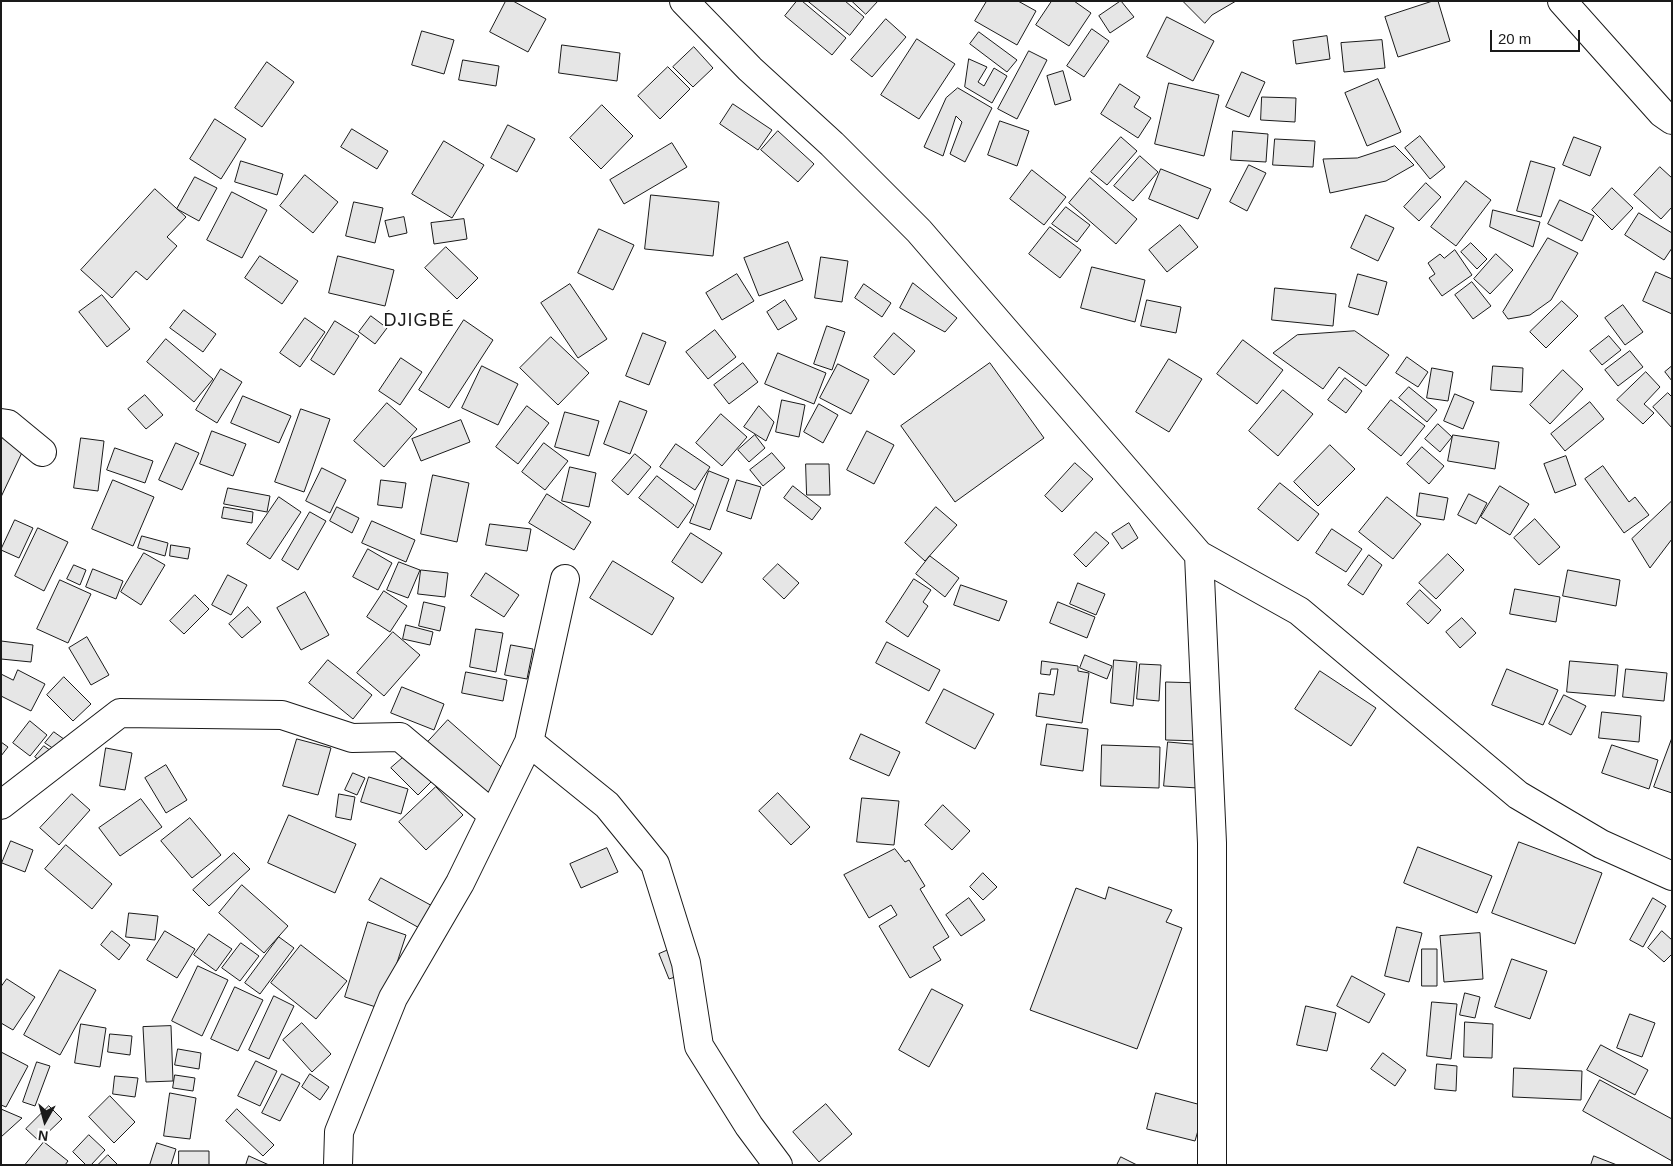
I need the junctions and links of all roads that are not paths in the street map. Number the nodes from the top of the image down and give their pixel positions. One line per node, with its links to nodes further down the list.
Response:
1 (684, 1): 6 (street)
2 (1562, 1): 3 (street)
3 (1672, 120)
4 (1, 422): 5 (street)
5 (42, 452)
6 (1199, 555): 11 (street); 14 (street)
7 (565, 579): 8 (street)
8 (529, 742): 10 (street); 13 (street)
9 (1, 805): 10 (street)
10 (493, 815): 12 (street)
11 (1672, 876)
12 (338, 1165)
13 (778, 1165)
14 (1212, 1165)

